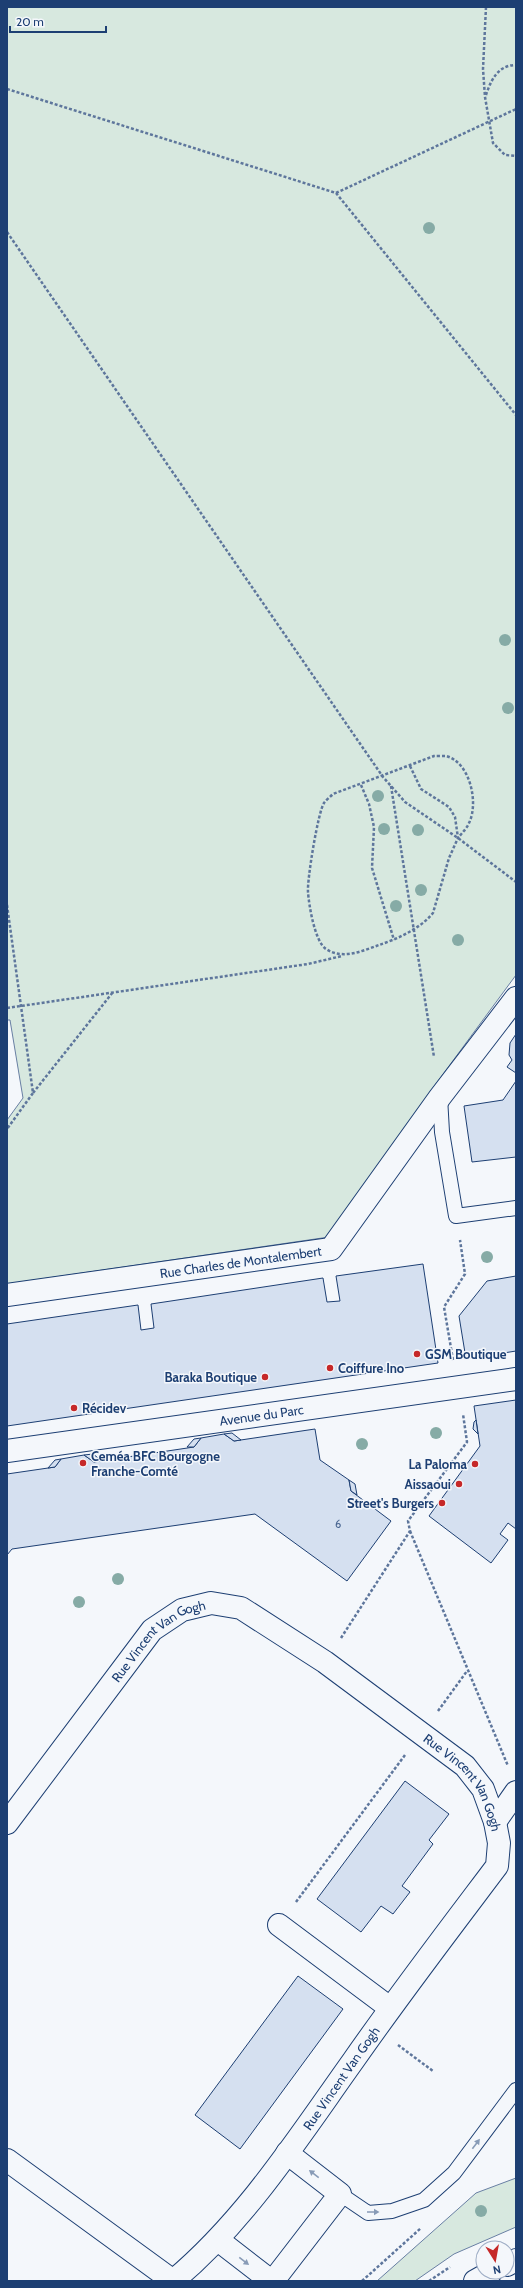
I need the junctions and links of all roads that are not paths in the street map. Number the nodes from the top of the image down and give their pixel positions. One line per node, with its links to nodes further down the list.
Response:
1 (516, 998): 2 (street, Rue Charles de Montalembert)
2 (440, 1096): 3 (lane); 4 (street, Rue Charles de Montalembert)
3 (516, 1208)
4 (7, 1295)
5 (516, 1379): 6 (street, Avenue du Parc)
6 (7, 1452)
7 (516, 1792): 8 (street)
8 (495, 1822): 9 (street, Rue Vincent Van Gogh); 11 (street, Rue Vincent Van Gogh)
9 (7, 1823)
10 (279, 1925): 11 (street)
11 (390, 2008): 13 (street, Rue Vincent Van Gogh)
12 (516, 2090): 15 (lane, one-way to 12)
13 (287, 2153): 15 (street, one-way to 13); 16 (street, Rue Vincent Van Gogh)
14 (7, 2160): 17 (street, Rue Vincent Van Gogh)
15 (340, 2194): 18 (street)
16 (218, 2240): 17 (street, Rue Vincent Van Gogh); 18 (street, one-way to 18)
17 (173, 2281)
18 (272, 2281)

